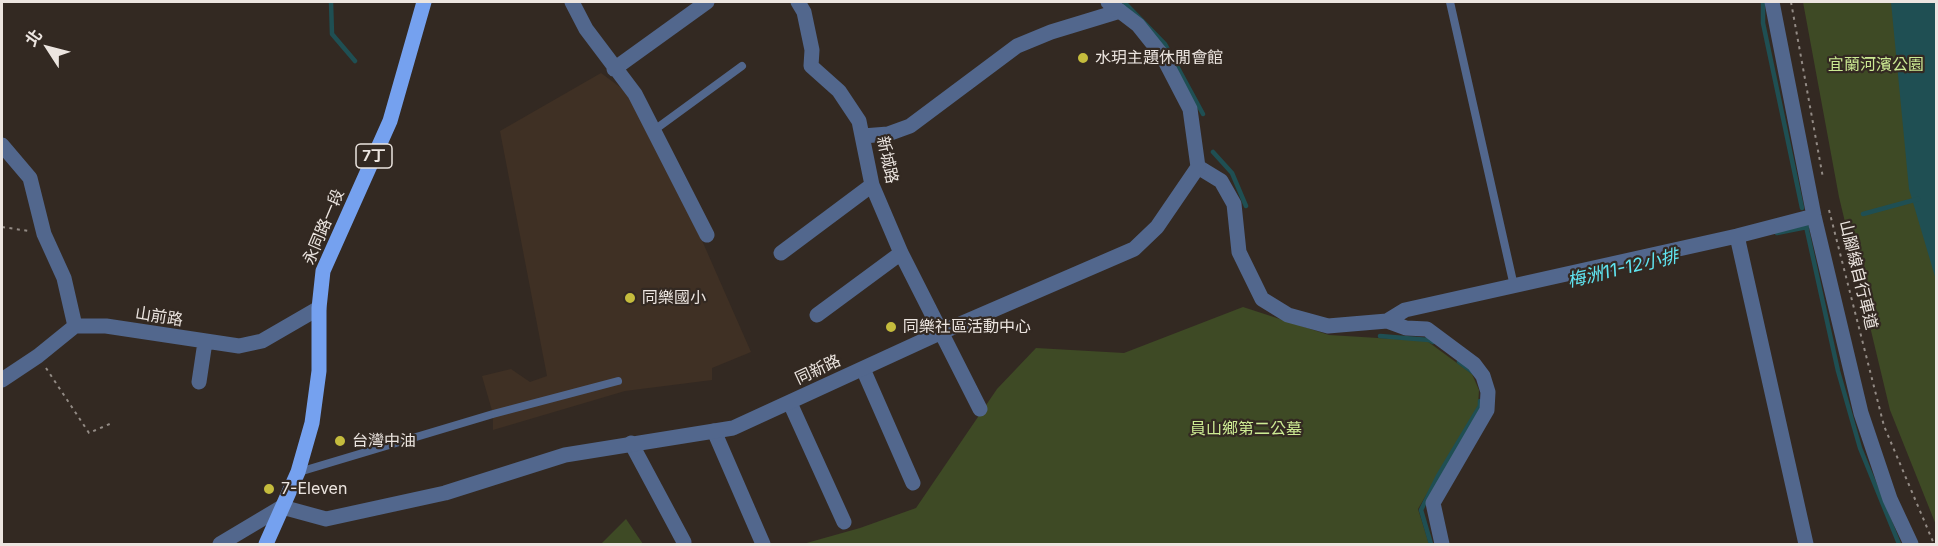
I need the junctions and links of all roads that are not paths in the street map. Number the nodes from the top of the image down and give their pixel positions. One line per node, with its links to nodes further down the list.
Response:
1 (424, 2): 21 (main road, 永同路一段 / 7丁)
2 (572, 2): 9 (street)
3 (707, 2): 9 (street)
4 (798, 2): 11 (street, 新城路)
5 (1450, 2): 20 (lane)
6 (1772, 2): 15 (street)
7 (1114, 6): 11 (street); 13 (street)
8 (742, 66): 10 (lane)
9 (614, 69): 10 (street)
10 (653, 131): 16 (street)
11 (863, 136): 14 (street, 新城路)
12 (2, 145): 24 (street)
13 (1198, 167): 23 (street); 25 (street, 同新路)
14 (872, 185): 18 (street); 19 (street, 新城路)
15 (1814, 216): 17 (street); 45 (street)
16 (707, 235)
17 (1737, 236): 20 (street); 44 (street)
18 (781, 253)
19 (901, 253): 22 (street); 25 (street, 新城路)
20 (1514, 286): 23 (street)
21 (319, 308): 26 (street, 山前路); 35 (main road, 永同路一段 / 7丁)
22 (817, 315)
23 (1387, 321): 43 (street)
24 (75, 326): 26 (street, 山前路); 28 (street)
25 (942, 332): 27 (street, 同新路); 32 (street, 新城路)
26 (205, 342): 30 (street)
27 (863, 369): 31 (street, 同新路); 36 (street)
28 (2, 380)
29 (618, 381): 35 (lane)
30 (199, 382)
31 (790, 403): 33 (street, 同新路); 38 (street)
32 (980, 409)
33 (714, 431): 34 (street, 同新路); 42 (street)
34 (631, 443): 37 (street, 同新路); 39 (street)
35 (298, 472): 37 (main road, 永同路一段 / 7丁)
36 (913, 483)
37 (282, 507): 40 (street); 41 (main road, 7丁)
38 (844, 522)
39 (684, 542)
40 (220, 544)
41 (266, 544)
42 (763, 544)
43 (1442, 544)
44 (1806, 544)
45 (1911, 544)

